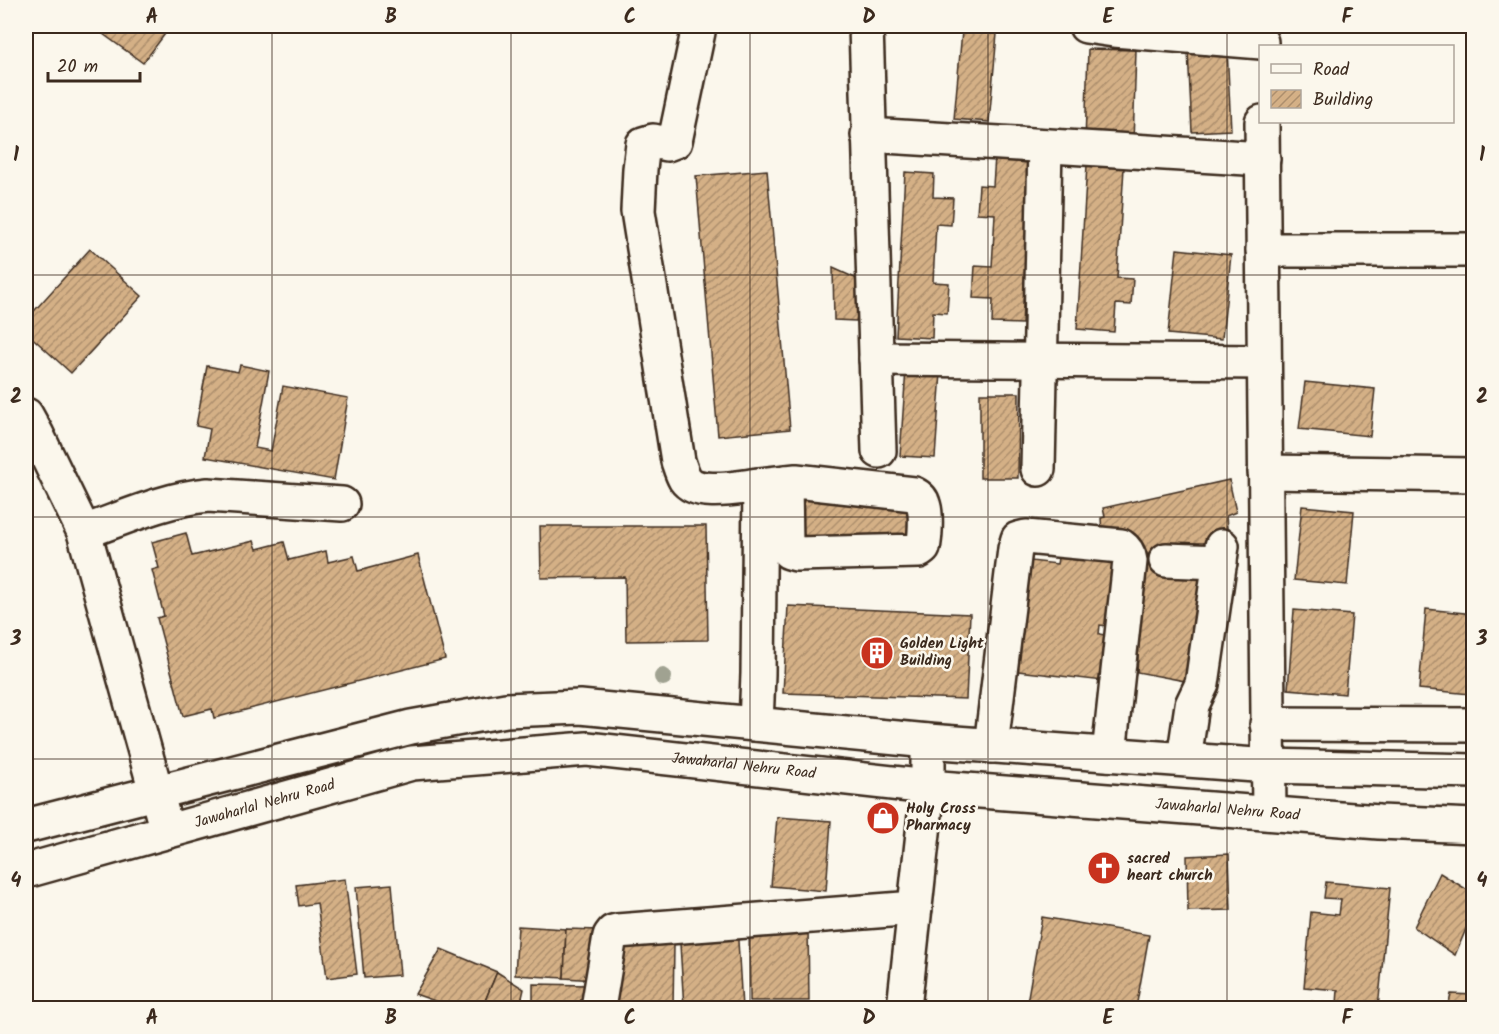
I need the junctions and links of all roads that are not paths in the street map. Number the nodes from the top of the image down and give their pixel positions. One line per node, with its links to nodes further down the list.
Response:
1 (866, 26): 6 (street)
2 (1105, 27): 4 (street)
3 (699, 32): 22 (street)
4 (1261, 38)
5 (1262, 123): 8 (street)
6 (868, 135): 7 (street); 11 (street)
7 (1046, 146): 8 (street); 12 (street)
8 (1263, 159): 9 (street)
9 (1263, 250): 10 (street); 13 (street)
10 (1473, 250)
11 (876, 359): 12 (street); 15 (street)
12 (1040, 360): 13 (street); 16 (street)
13 (1264, 362): 17 (street)
14 (26, 415): 20 (street)
15 (879, 451)
16 (1038, 470)
17 (1265, 472): 18 (street); 23 (street)
18 (1473, 475)
19 (342, 504): 20 (street)
20 (84, 532): 32 (street)
21 (1166, 561): 28 (street)
22 (756, 724): 25 (street); 32 (street)
23 (1267, 724): 24 (street); 29 (street)
24 (1473, 725)
25 (928, 741): 26 (street); 31 (street)
26 (991, 746): 27 (street); 27 (street)
27 (1109, 754): 28 (street)
28 (1184, 759): 29 (street)
29 (1269, 766): 30 (street); 33 (street)
30 (1473, 771)
31 (928, 787): 33 (street, Jawaharlal Nehru Road); 36 (street, Jawaharlal Nehru Road); 38 (street)
32 (157, 792): 34 (street); 36 (street)
33 (1269, 813): 35 (street, Jawaharlal Nehru Road)
34 (26, 826)
35 (1473, 826)
36 (167, 831): 37 (street, Jawaharlal Nehru Road)
37 (26, 871)
38 (915, 908): 39 (street); 40 (street)
39 (598, 1008)
40 (904, 1008)

